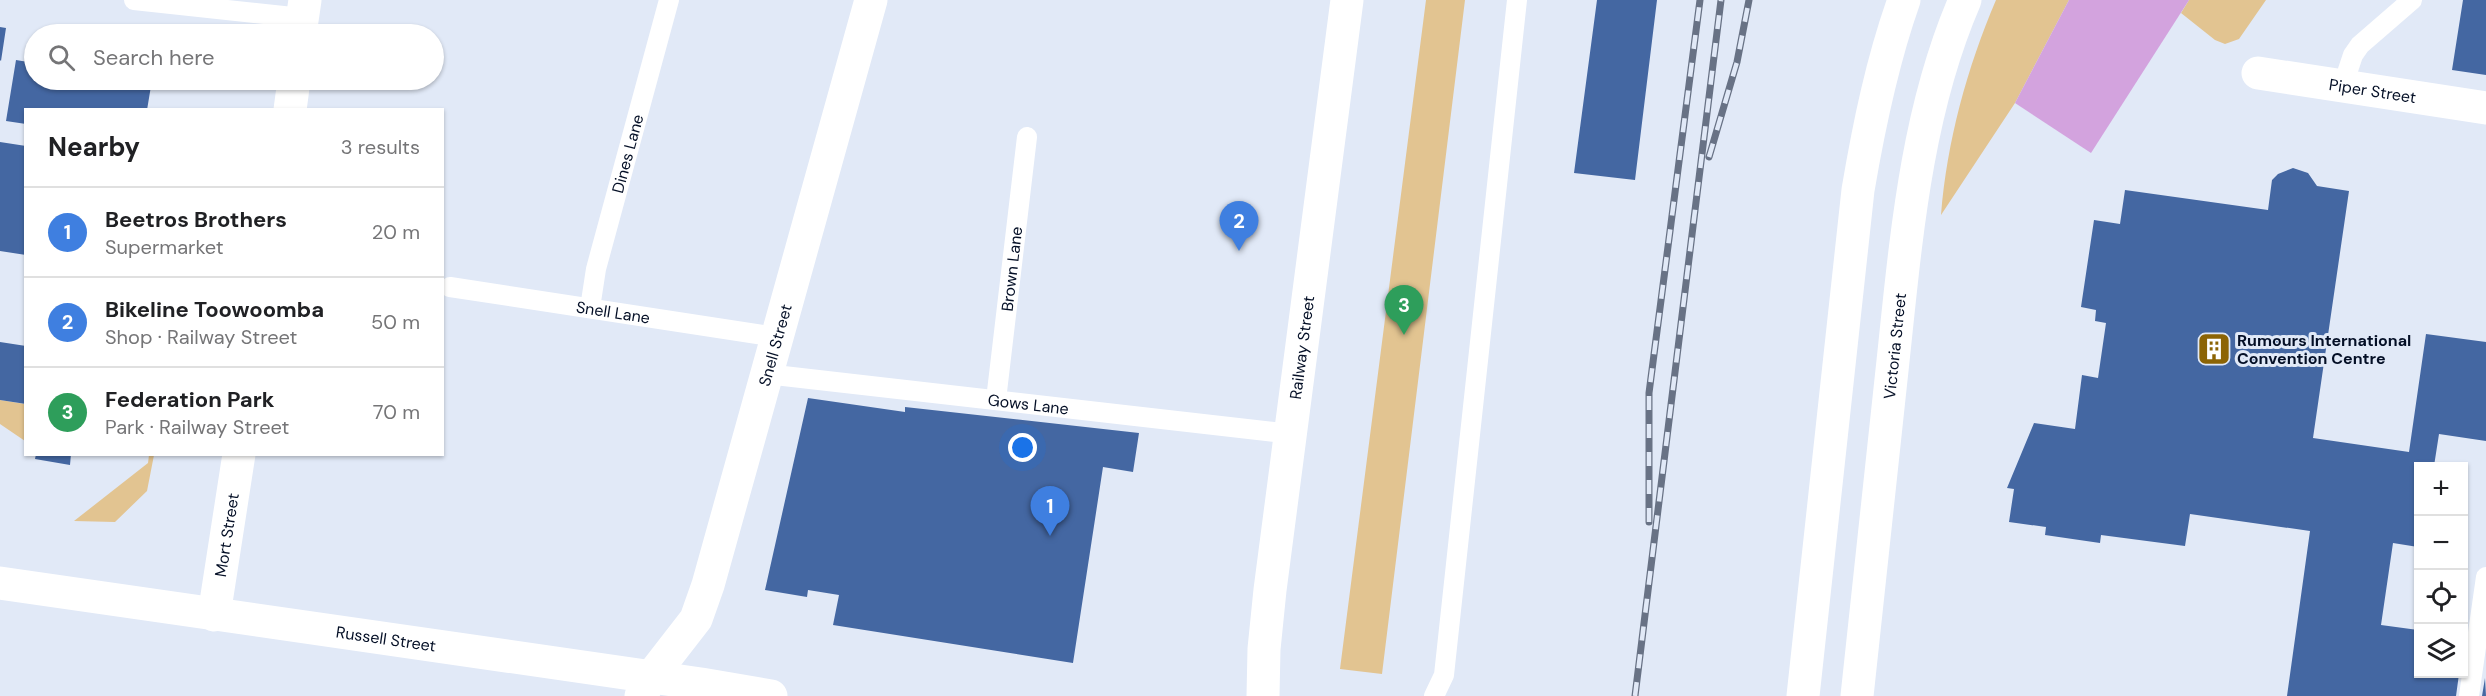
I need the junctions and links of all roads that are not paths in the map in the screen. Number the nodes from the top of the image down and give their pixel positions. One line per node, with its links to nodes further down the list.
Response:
1 (134, 0): 9 (lane)
2 (669, 0): 17 (lane, Dines Lane)
3 (871, 0): 18 (main road, Snell Street)
4 (1347, 0): 21 (main road, Railway Street)
5 (1516, 0): 29 (lane)
6 (1904, 0): 30 (main road)
7 (1965, 0): 31 (main road, Victoria Street)
8 (2412, 0): 11 (lane)
9 (302, 17)
10 (2259, 74): 11 (main road, Piper Street)
11 (2343, 85): 14 (main road, Piper Street)
12 (293, 90): 13 (main road)
13 (290, 108)
14 (2486, 108)
15 (1027, 137): 20 (lane, Brown Lane)
16 (450, 287): 17 (lane, Snell Lane)
17 (590, 308): 18 (lane, Snell Lane)
18 (776, 337): 19 (main road, Snell Street)
19 (766, 374): 20 (lane, Gows Lane); 26 (main road, Snell Street)
20 (996, 400): 21 (lane, Gows Lane)
21 (1292, 434): 28 (main road, Railway Street)
22 (240, 456): 25 (main road, Mort Street)
23 (2486, 577): 32 (lane)
24 (0, 583): 25 (main road, Russell Street)
25 (214, 615): 26 (main road, Russell Street)
26 (646, 686): 27 (main road, Russell Street)
27 (771, 696)
28 (1263, 696)
29 (1434, 696)
30 (1803, 696)
31 (1857, 696)
32 (2469, 696)

